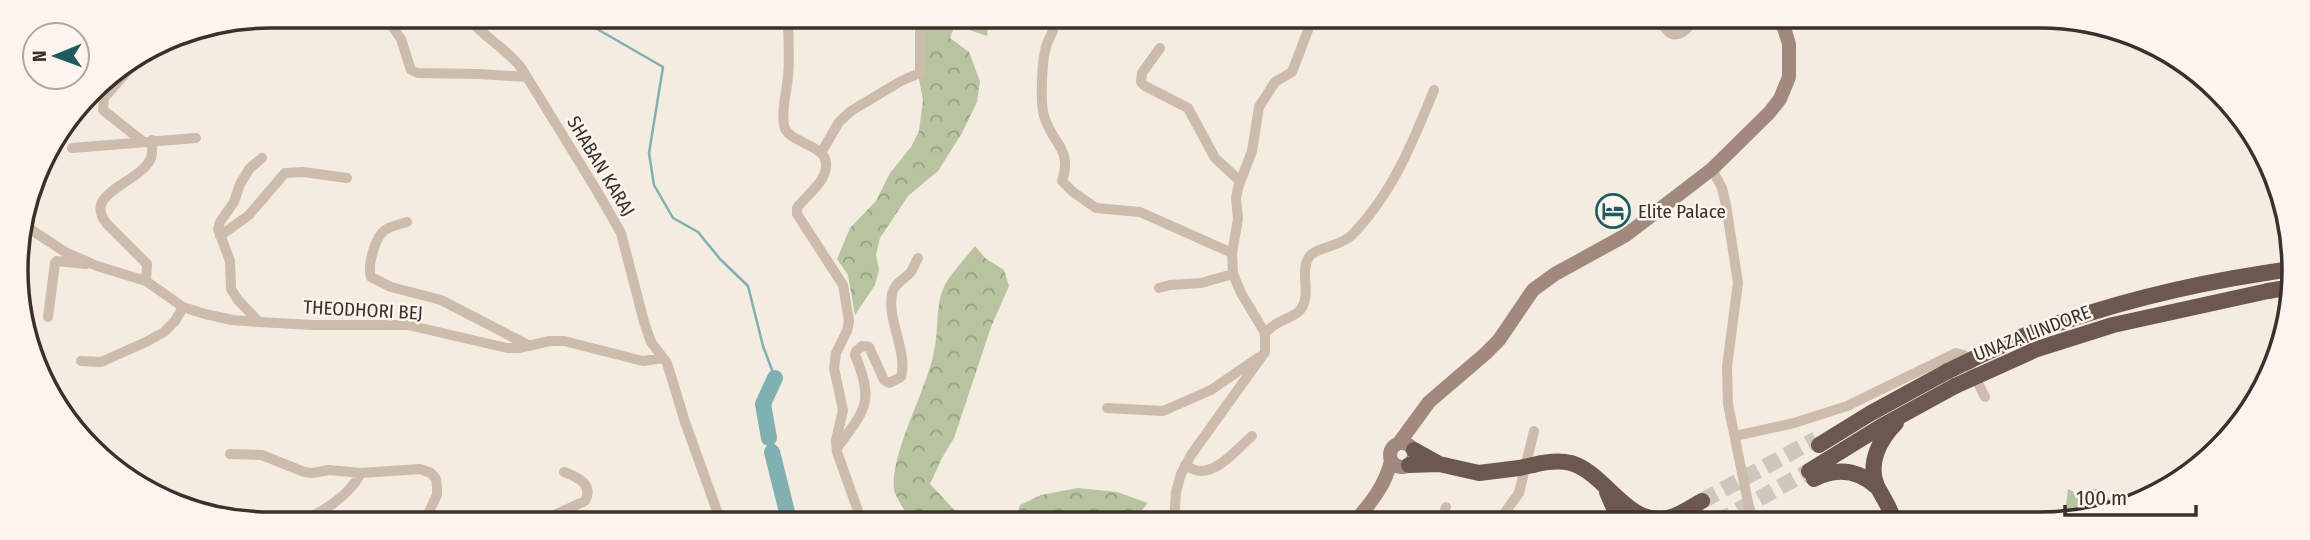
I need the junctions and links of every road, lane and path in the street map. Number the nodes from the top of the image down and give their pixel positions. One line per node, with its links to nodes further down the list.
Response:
1 (1309, 28): 21 (street)
2 (1664, 28): 3 (street)
3 (1686, 28)
4 (1784, 28): 19 (main road)
5 (396, 29): 11 (street)
6 (478, 29): 11 (street, SHABAN KARAJ)
7 (788, 29): 17 (street)
8 (920, 29): 17 (street)
9 (1053, 31): 25 (street)
10 (1160, 48): 21 (street)
11 (527, 77): 39 (street, SHABAN KARAJ)
12 (117, 84): 15 (street)
13 (1434, 90): 36 (street)
14 (196, 138): 15 (street)
15 (147, 141): 16 (street); 30 (street)
16 (72, 148)
17 (821, 153): 48 (street)
18 (262, 158): 24 (street)
19 (1712, 169): 46 (street); 50 (main road)
20 (346, 178): 24 (street)
21 (1240, 181): 25 (street)
22 (407, 222): 37 (street)
23 (32, 230): 27 (street)
24 (220, 236): 35 (street)
25 (1232, 253): 29 (street)
26 (918, 258): 48 (street)
27 (97, 266): 30 (street, THEODHORI BEJ); 34 (street)
28 (2281, 270): 47 (highway, UNAZA LINDORE, bridge)
29 (1233, 274): 31 (street); 36 (street)
30 (145, 281): 33 (street, THEODHORI BEJ)
31 (1159, 288)
32 (2281, 289): 43 (highway, UNAZA LINDORE, bridge)
33 (183, 307): 35 (street, THEODHORI BEJ); 40 (street)
34 (48, 317)
35 (259, 322): 37 (street, THEODHORI BEJ)
36 (1265, 332): 38 (street)
37 (530, 346): 39 (street, THEODHORI BEJ)
38 (1265, 352): 42 (street); 51 (street)
39 (663, 358): 60 (street)
40 (81, 361)
41 (1985, 397): 46 (street)
42 (1107, 408)
43 (1914, 409): 55 (highway); 55 (highway, UNAZA LINDORE)
44 (1534, 431): 65 (street)
45 (1252, 436): 51 (street)
46 (1735, 436): 70 (street)
47 (1818, 442)
48 (836, 448): 61 (street)
49 (230, 454): 53 (street)
50 (1404, 455): 54 (highway); 63 (main road)
51 (1185, 465): 62 (street)
52 (564, 472): 59 (street)
53 (361, 473): 57 (street); 58 (street)
54 (1603, 483): 66 (highway); 67 (highway)
55 (1878, 486): 71 (highway)
56 (1446, 507): 64 (street)
57 (319, 512)
58 (429, 512)
59 (561, 512)
60 (717, 512)
61 (858, 512)
62 (1175, 512)
63 (1363, 512)
64 (1445, 512)
65 (1505, 512)
66 (1615, 512)
67 (1638, 512)
68 (1685, 512): 69 (highway)
69 (1694, 512)
70 (1750, 512)
71 (1891, 512)

